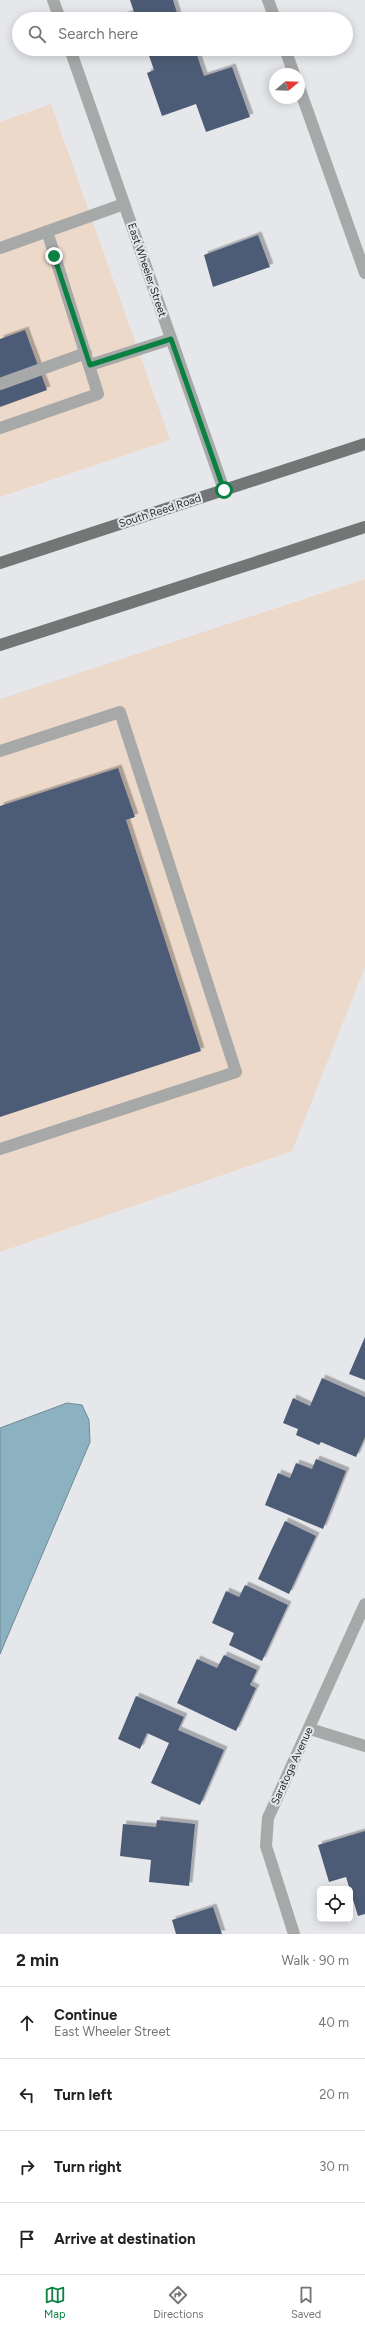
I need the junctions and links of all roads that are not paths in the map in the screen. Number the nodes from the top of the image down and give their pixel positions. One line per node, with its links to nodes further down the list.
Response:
1 (53, 0): 3 (street)
2 (268, 0): 4 (street)
3 (57, 12)
4 (272, 12)
5 (72, 56): 9 (street, East Wheeler Street)
6 (288, 56): 7 (street)
7 (292, 68)
8 (305, 104): 12 (street)
9 (124, 204): 10 (street); 13 (street, East Wheeler Street)
10 (47, 232): 11 (street); 14 (street)
11 (0, 248)
12 (365, 273)
13 (171, 339): 15 (street); 19 (street, East Wheeler Street)
14 (86, 353): 15 (street); 16 (street)
15 (90, 365): 17 (street)
16 (0, 384)
17 (0, 428)
18 (365, 444): 19 (main road, South Reed Road)
19 (224, 490): 21 (main road, South Reed Road)
20 (365, 527): 22 (main road)
21 (0, 563)
22 (0, 645)
23 (0, 750): 24 (street)
24 (0, 1149)
25 (365, 1604): 26 (street, Saratoga Avenue)
26 (310, 1728): 27 (street); 28 (street, Saratoga Avenue)
27 (365, 1746)
28 (294, 1934)

